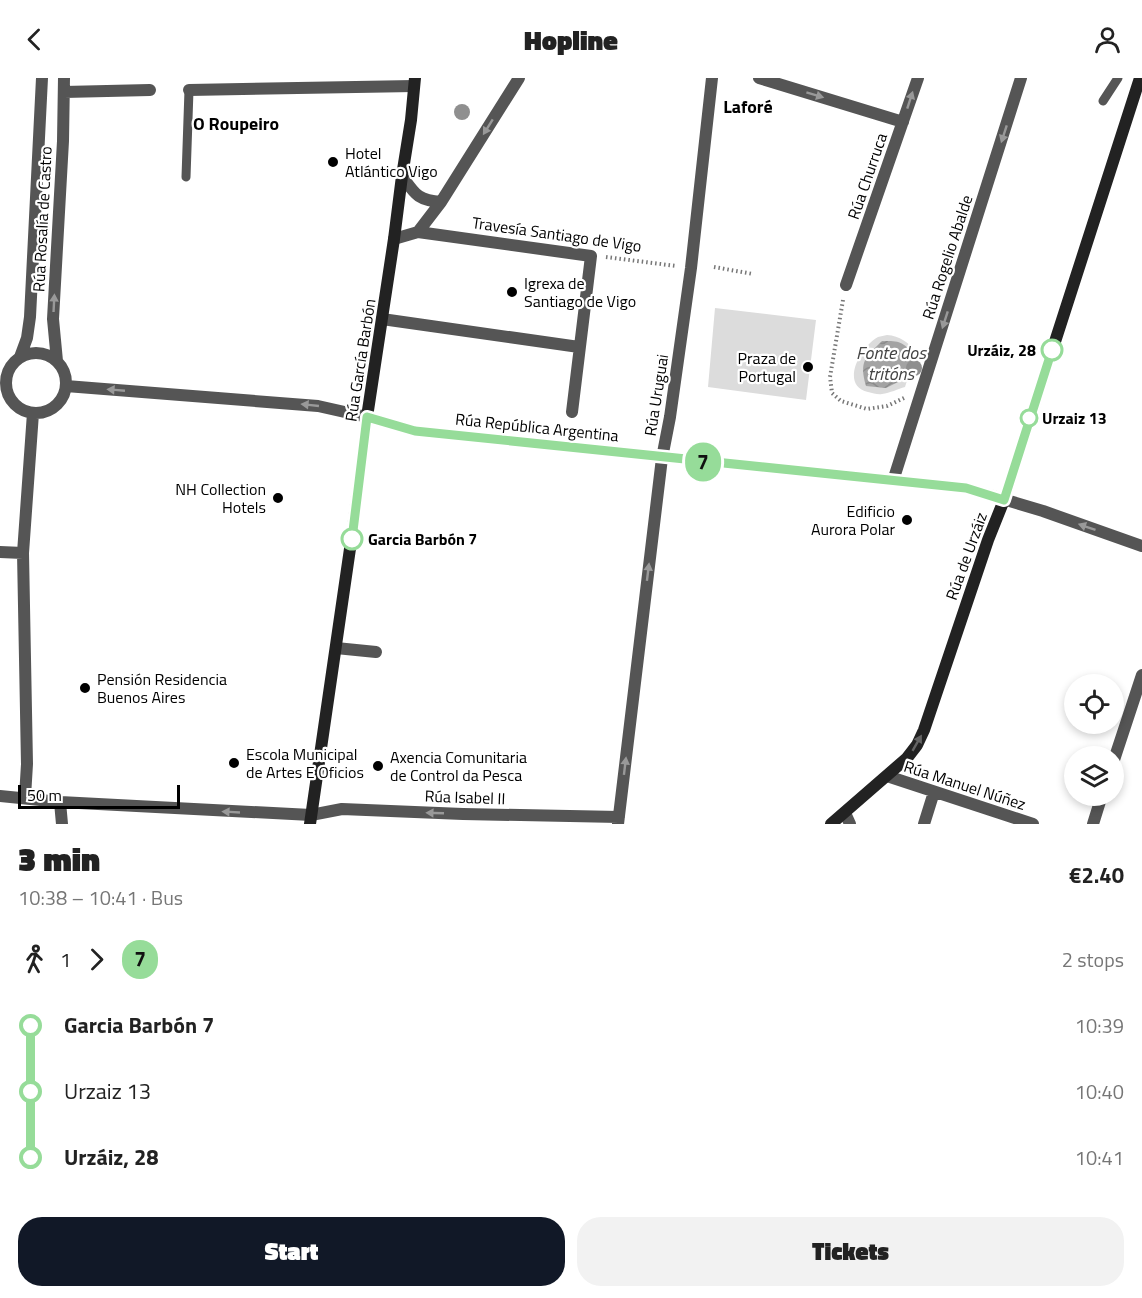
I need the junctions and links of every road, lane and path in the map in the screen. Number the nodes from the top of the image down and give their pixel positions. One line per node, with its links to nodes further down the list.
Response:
1 (42, 78): 28 (street, Rúa Rosalía de Castro)
2 (64, 78): 13 (street, Rúa Rosalía de Castro)
3 (519, 78): 18 (street, one-way to 18)
4 (712, 78): 23 (street, Rúa Uruguai)
5 (759, 78): 15 (street, one-way to 15)
6 (918, 78): 15 (street, Rúa Churruca, one-way to 6)
7 (1021, 78): 32 (street, Rúa Rogelio Abalde, one-way to 32)
8 (1118, 78): 14 (lane)
9 (1140, 78): 38 (main road, Rúa de Urzáiz)
10 (415, 82): 12 (street); 16 (main road, Rúa García Barbón)
11 (150, 90): 13 (street)
12 (189, 90): 17 (lane)
13 (64, 92): 29 (street, Rúa Rosalía de Castro, one-way to 13)
14 (1103, 100)
15 (903, 122): 25 (street, Rúa Churruca)
16 (402, 176): 18 (street); 20 (main road, Rúa García Barbón)
17 (186, 177)
18 (441, 202): 19 (street)
19 (418, 232): 20 (street); 21 (street, Travesía Santiago de Vigo)
20 (394, 239): 26 (main road, Rúa García Barbón)
21 (591, 256): 23 (path, Travesía Santiago de Vigo); 27 (street)
22 (714, 267): 24 (path)
23 (691, 268): 36 (street, Rúa Uruguai)
24 (753, 274)
25 (846, 285): 32 (path)
26 (382, 319): 27 (street); 35 (main road, Rúa García Barbón)
27 (579, 347): 33 (street)
28 (20, 357): 29 (street); 30 (street)
29 (57, 361): 31 (street)
30 (3, 382): 34 (street)
31 (66, 386): 34 (street); 35 (street, Rúa República Argentina, one-way to 31)
32 (920, 398): 37 (street, Rúa Rogelio Abalde)
33 (572, 412)
34 (33, 413): 41 (street)
35 (367, 417): 36 (street, Rúa República Argentina); 42 (main road, Rúa García Barbón)
36 (662, 458): 37 (street, Rúa República Argentina); 54 (street, Rúa Uruguai, one-way to 36)
37 (893, 480): 38 (street, Rúa República Argentina)
38 (1004, 500): 39 (street, Rúa República Argentina, one-way to 38); 46 (main road, Rúa de Urzáiz, one-way to 38)
39 (1142, 546)
40 (0, 552): 41 (street)
41 (23, 553): 49 (street)
42 (336, 648): 43 (street); 53 (main road, Rúa García Barbón)
43 (376, 652)
44 (1142, 675): 45 (street)
45 (1119, 746)
46 (887, 776): 47 (street, Rúa Manuel Núñez); 52 (main road, Rúa de Urzáiz)
47 (934, 792): 57 (street); 58 (street, Rúa Manuel Núñez)
48 (0, 796): 49 (street, Rúa Isabel II)
49 (25, 797): 50 (street, Rúa Isabel II)
50 (60, 802): 53 (street, Rúa Isabel II, one-way to 50); 55 (street)
51 (1099, 806): 59 (street)
52 (848, 818): 56 (main road, Rúa de Urzáiz)
53 (310, 820): 54 (street, Rúa Isabel II, one-way to 53)
54 (619, 820)
55 (62, 824)
56 (831, 824)
57 (924, 824)
58 (1033, 824)
59 (1093, 824)

